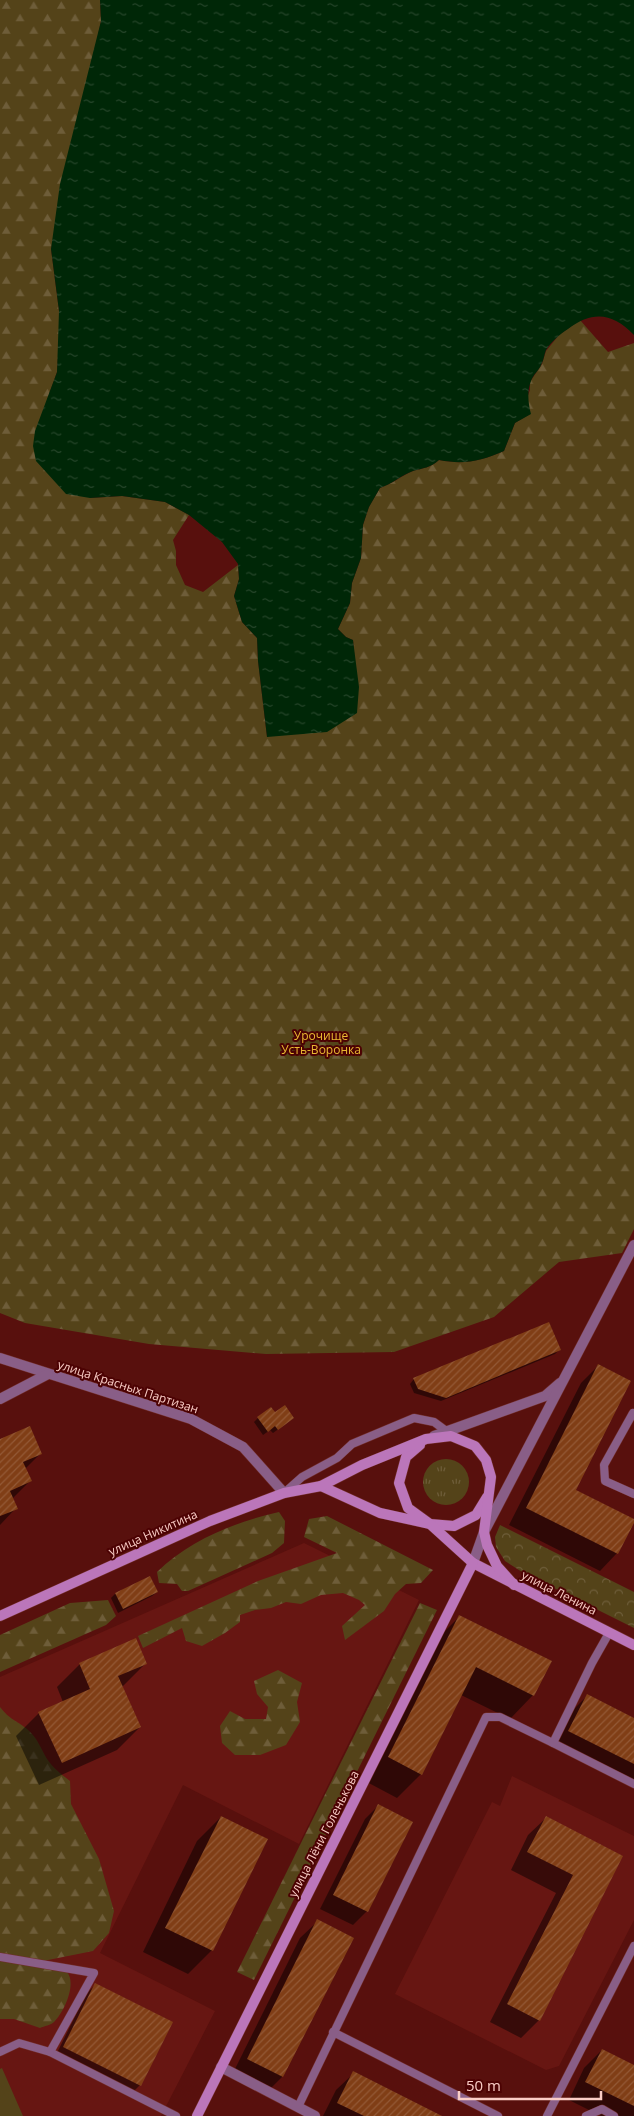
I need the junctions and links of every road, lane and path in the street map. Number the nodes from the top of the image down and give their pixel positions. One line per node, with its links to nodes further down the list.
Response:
1 (634, 1245): 4 (street)
2 (0, 1358): 3 (street, улица Красных Партизан)
3 (48, 1374): 5 (street); 11 (street, улица Красных Партизан)
4 (565, 1379): 7 (street); 15 (street)
5 (0, 1399)
6 (633, 1413): 13 (lane)
7 (445, 1432): 8 (street); 9 (lane); 11 (lane)
8 (426, 1439): 9 (main road); 10 (main road, улица Никитина); 14 (main road)
9 (475, 1446): 12 (main road)
10 (321, 1486): 11 (main road, улица Никитина); 14 (main road)
11 (284, 1492): 18 (main road, улица Никитина)
12 (489, 1494): 14 (main road); 15 (main road)
13 (634, 1494)
14 (430, 1524): 16 (main road, улица Ленина)
15 (484, 1532): 16 (street); 17 (main road)
16 (473, 1563): 17 (main road, улица Ленина); 28 (main road, улица Лёни Голенькова)
17 (514, 1585): 19 (main road, улица Ленина)
18 (0, 1616)
19 (609, 1633): 20 (main road, улица Ленина); 21 (lane)
20 (634, 1645)
21 (553, 1743): 22 (lane); 25 (lane)
22 (634, 1784)
23 (634, 1946): 34 (lane)
24 (0, 1957): 27 (lane)
25 (333, 2032): 29 (lane); 33 (lane)
26 (0, 2052): 27 (lane)
27 (50, 2052): 30 (lane)
28 (221, 2067): 29 (street); 31 (main road, улица Лёни Голенькова)
29 (298, 2107): 32 (street)
30 (176, 2116)
31 (197, 2116)
32 (315, 2116)
33 (498, 2116)
34 (547, 2116)
35 (586, 2116): 36 (lane)
36 (614, 2116)

